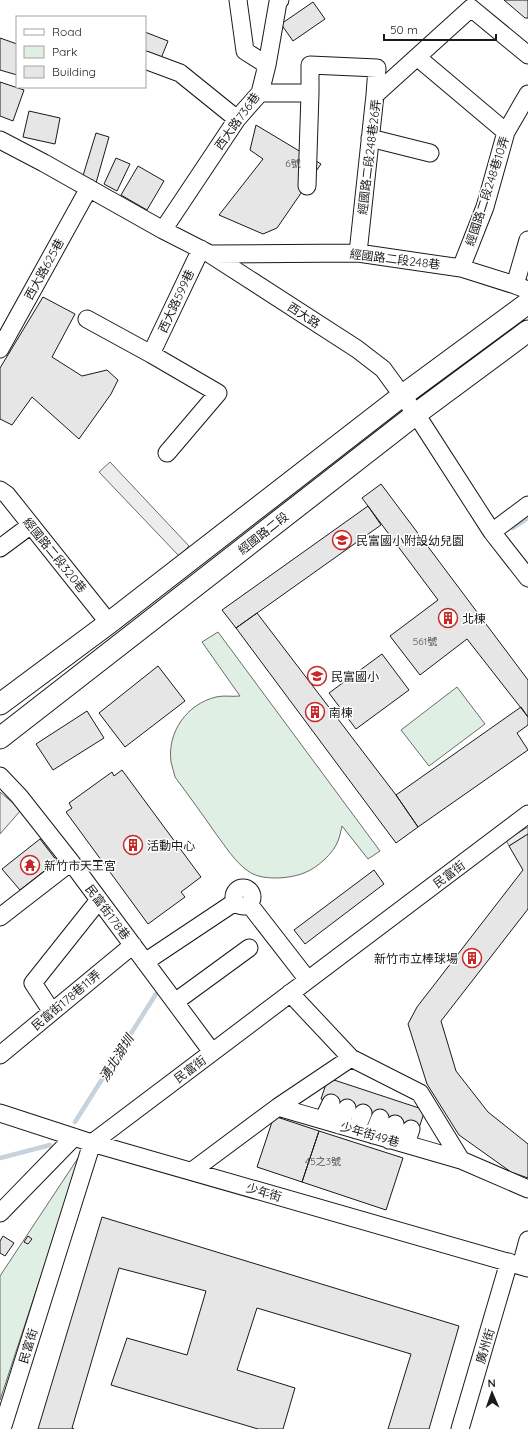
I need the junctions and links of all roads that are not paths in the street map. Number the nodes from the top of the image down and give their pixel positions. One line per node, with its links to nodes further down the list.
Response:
1 (238, 0): 6 (street)
2 (280, 0): 6 (street, 西大路736巷)
3 (528, 55): 4 (street, 經國路二段248巷26弄)
4 (417, 57): 10 (street, 經國路二段248巷26弄); 12 (street)
5 (146, 60): 11 (street)
6 (267, 65): 7 (street, 西大路736巷)
7 (260, 93): 8 (street); 11 (street, 西大路736巷)
8 (310, 93): 10 (street); 16 (street)
9 (528, 94): 12 (street, 經國路二段248巷10弄)
10 (375, 95): 13 (street, 經國路二段248巷26弄)
11 (237, 119): 18 (street, 西大路736巷)
12 (506, 132): 22 (street, 經國路二段248巷10弄)
13 (370, 138): 15 (street); 21 (street, 經國路二段248巷26弄)
14 (2, 145): 17 (street, 西大路)
15 (430, 153)
16 (307, 186)
17 (89, 188): 18 (street, 西大路); 27 (street, 西大路625巷)
18 (163, 230): 20 (street, 西大路)
19 (528, 240): 23 (street)
20 (206, 251): 21 (street, 經國路二段248巷); 28 (street, 西大路599巷); 29 (street, 西大路)
21 (358, 253): 22 (street, 經國路二段248巷)
22 (461, 268): 23 (street, 經國路二段248巷)
23 (522, 288)
24 (528, 303): 29 (main road, 經國路二段)
25 (87, 319): 28 (street)
26 (528, 331): 30 (main road, 經國路二段)
27 (0, 349)
28 (151, 354): 31 (street)
29 (403, 395): 30 (street, 西大路); 38 (main road, 經國路二段)
30 (416, 414): 35 (street, 西大路); 40 (main road, 經國路二段)
31 (167, 452)
32 (0, 490): 34 (street, 經國路二段320巷)
33 (528, 505): 35 (street)
34 (31, 525): 36 (street); 38 (street, 經國路二段320巷)
35 (492, 532): 37 (street, 西大路)
36 (0, 548)
37 (528, 578)
38 (109, 623): 39 (main road, 經國路二段)
39 (0, 704)
40 (0, 738)
41 (0, 776): 43 (street, 民富街178巷)
42 (528, 814): 49 (street, 民富街)
43 (71, 862): 44 (street, 民富街178巷); 45 (street)
44 (99, 900): 46 (street, 民富街178巷); 52 (street)
45 (0, 917)
46 (133, 945): 48 (street, 民富街178巷); 52 (street, 民富街178巷11弄)
47 (249, 948): 51 (street)
48 (146, 962): 49 (street); 51 (street, 民富街178巷)
49 (308, 980): 50 (street, 民富街)
50 (290, 994): 53 (street, 民富街); 55 (street)
51 (175, 1002): 53 (street, 民富街178巷)
52 (52, 1012): 54 (street, 民富街178巷11弄)
53 (212, 1052): 65 (street, 民富街)
54 (0, 1055)
55 (352, 1058): 56 (street); 66 (street)
56 (278, 1107): 59 (street, 少年街49巷); 67 (street)
57 (0, 1113): 63 (street, 少年街)
58 (363, 1113): 62 (street)
59 (323, 1120): 60 (street, 少年街49巷); 60 (street)
60 (339, 1125): 62 (street, 少年街49巷)
61 (398, 1129): 64 (street, 少年街49巷); 64 (street); 66 (street, 少年街49巷)
62 (356, 1130): 64 (street, 少年街49巷)
63 (74, 1137): 65 (street, 少年街); 69 (street)
64 (381, 1137)
65 (92, 1143): 67 (street, 少年街); 72 (street, 民富街)
66 (461, 1160): 68 (street, 少年街49巷)
67 (192, 1171): 71 (street, 少年街)
68 (528, 1189)
69 (0, 1213)
70 (528, 1240): 71 (street, 廣州街)
71 (519, 1265): 73 (street, 廣州街)
72 (2, 1429)
73 (460, 1429)

